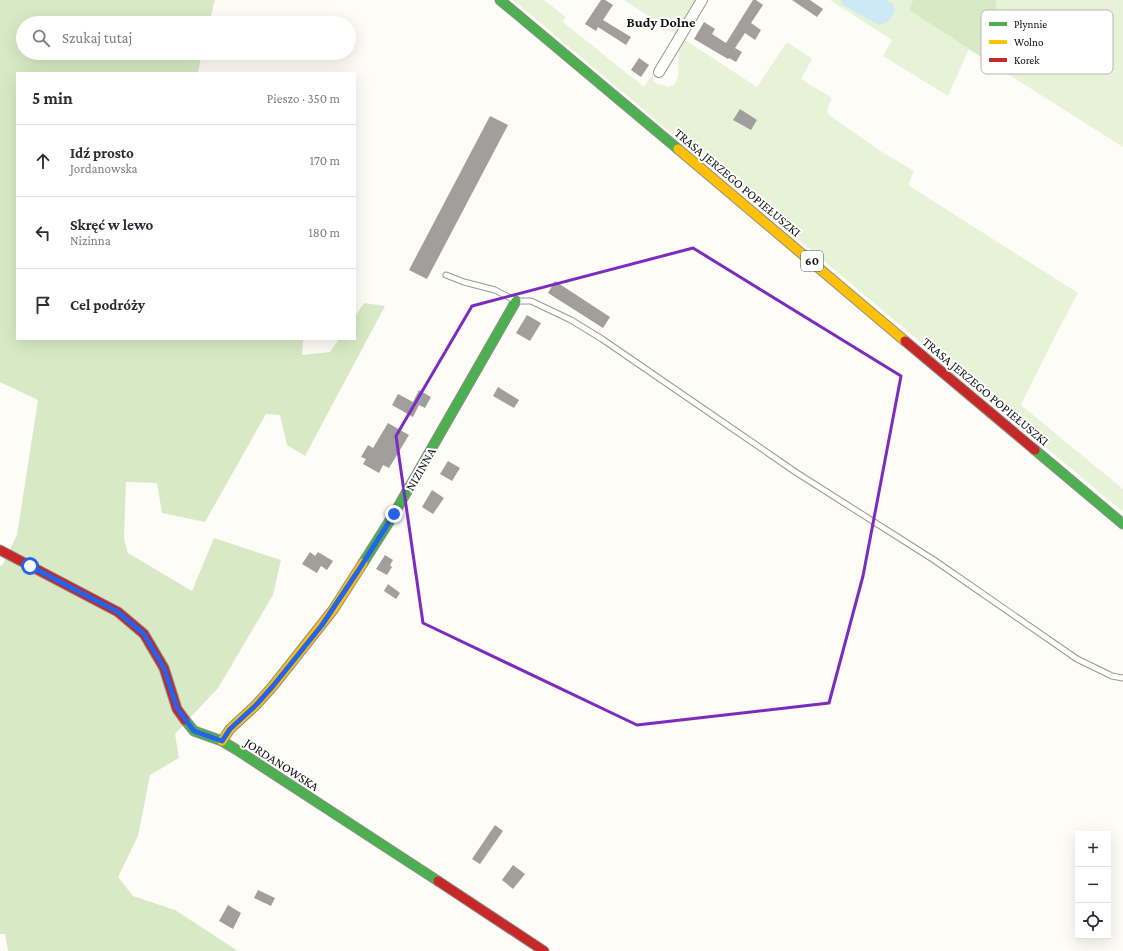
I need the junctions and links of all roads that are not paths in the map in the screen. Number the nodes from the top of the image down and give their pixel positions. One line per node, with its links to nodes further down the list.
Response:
1 (500, 0): 6 (street, TRASA JERZEGO POPIEŁUSZKI / 60)
2 (702, 0): 3 (street)
3 (659, 72)
4 (446, 275): 5 (lane)
5 (516, 301): 8 (lane); 9 (street, NIZINNA)
6 (1123, 524)
7 (0, 550): 9 (street, JORDANOWSKA)
8 (1123, 678)
9 (222, 741): 10 (street, JORDANOWSKA)
10 (544, 951)

